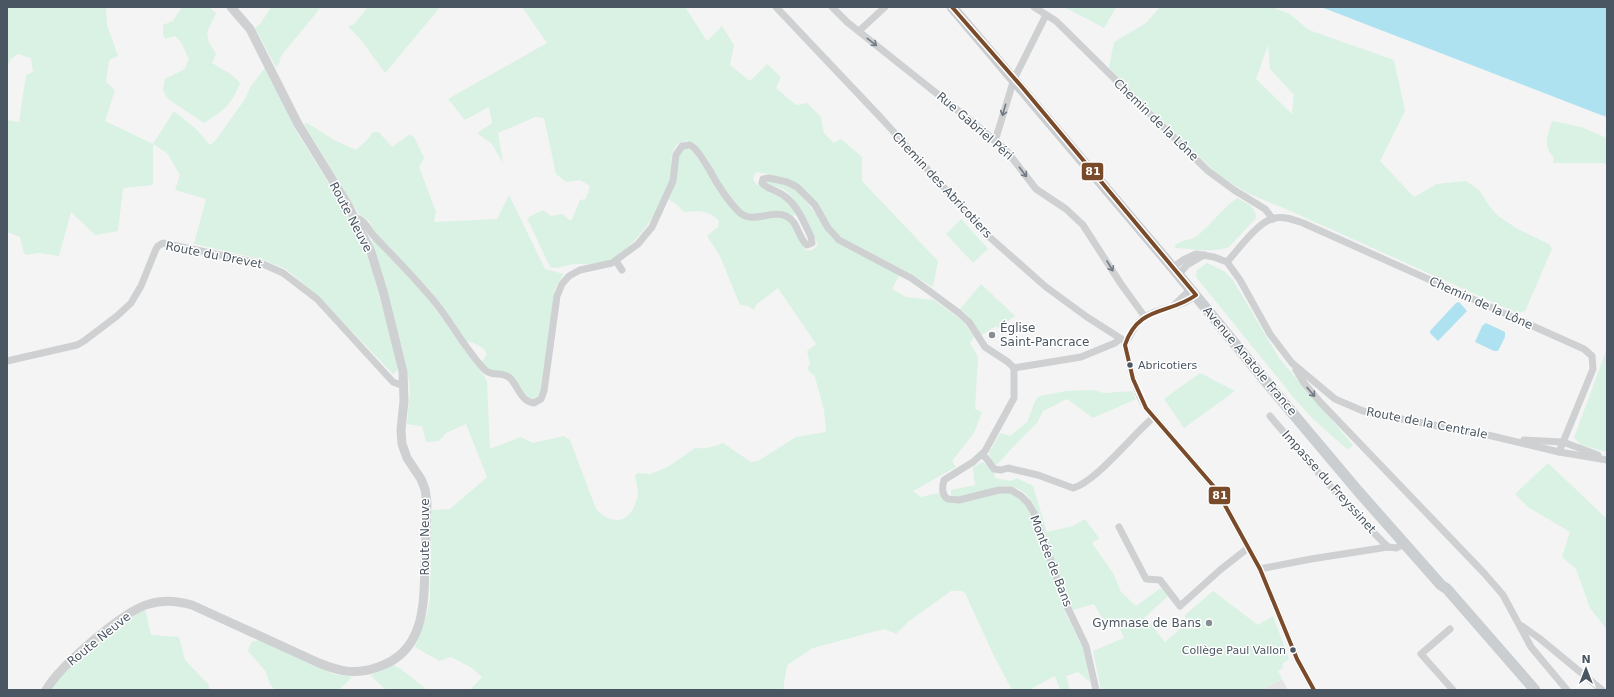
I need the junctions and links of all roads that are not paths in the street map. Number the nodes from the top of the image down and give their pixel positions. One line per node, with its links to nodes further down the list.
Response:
1 (231, 7): 11 (street, Route Neuve)
2 (776, 7): 19 (street, Chemin des Abricotiers)
3 (885, 7): 8 (street)
4 (952, 7): 9 (main road, Avenue Anatole France)
5 (1034, 7): 7 (street, Chemin de la Lône)
6 (834, 8): 8 (street, Rue Gabriel Péri)
7 (1046, 15): 9 (street); 12 (street, Chemin de la Lône)
8 (859, 31): 10 (street, Rue Gabriel Péri, one-way to 10)
9 (1014, 79): 10 (street, one-way to 10); 16 (main road, Avenue Anatole France)
10 (995, 140): 18 (street, Rue Gabriel Péri, one-way to 18)
11 (355, 218): 13 (street); 23 (street, Route Neuve)
12 (1273, 219): 14 (street); 31 (street, Chemin de la Lône)
13 (616, 261): 15 (street); 22 (street)
14 (1227, 262): 16 (street); 21 (street, Route de la Centrale)
15 (622, 270)
16 (1176, 271): 17 (main road, Avenue Anatole France)
17 (1193, 292): 18 (street); 36 (main road, Avenue Anatole France)
18 (1145, 317): 19 (street)
19 (1123, 340): 22 (street); 28 (street)
20 (7, 361): 23 (street, Route du Drevet)
21 (1292, 363): 24 (street, Route de la Centrale); 26 (street, one-way to 26)
22 (1014, 368): 33 (street)
23 (404, 385): 43 (street, Route Neuve)
24 (1326, 393): 25 (street, Route de la Centrale); 26 (street)
25 (1335, 399): 29 (street); 30 (street, Route de la Centrale)
26 (1321, 403): 29 (street)
27 (1270, 416): 37 (street, Impasse du Freyssinet)
28 (1154, 417): 33 (street); 38 (street)
29 (1334, 418): 40 (street)
30 (1504, 439): 31 (street, Route de la Centrale); 32 (street, Route de la Centrale)
31 (1563, 442): 32 (street, Chemin de la Lône); 34 (street, Route de la Centrale)
32 (1559, 452): 34 (street, Route de la Centrale)
33 (982, 455): 44 (street, Montée de Bans)
34 (1607, 459)
35 (1119, 527): 38 (street)
36 (1404, 544): 37 (street); 42 (main road, Avenue Anatole France)
37 (1388, 547): 39 (street)
38 (1248, 548): 39 (street)
39 (1260, 569): 45 (street)
40 (1520, 625): 49 (street); 50 (street)
41 (1450, 629): 46 (street)
42 (1519, 675): 47 (main road); 48 (main road)
43 (46, 690)
44 (1096, 690)
45 (1314, 690)
46 (1453, 690)
47 (1528, 690)
48 (1535, 690)
49 (1568, 690)
50 (1602, 690)

